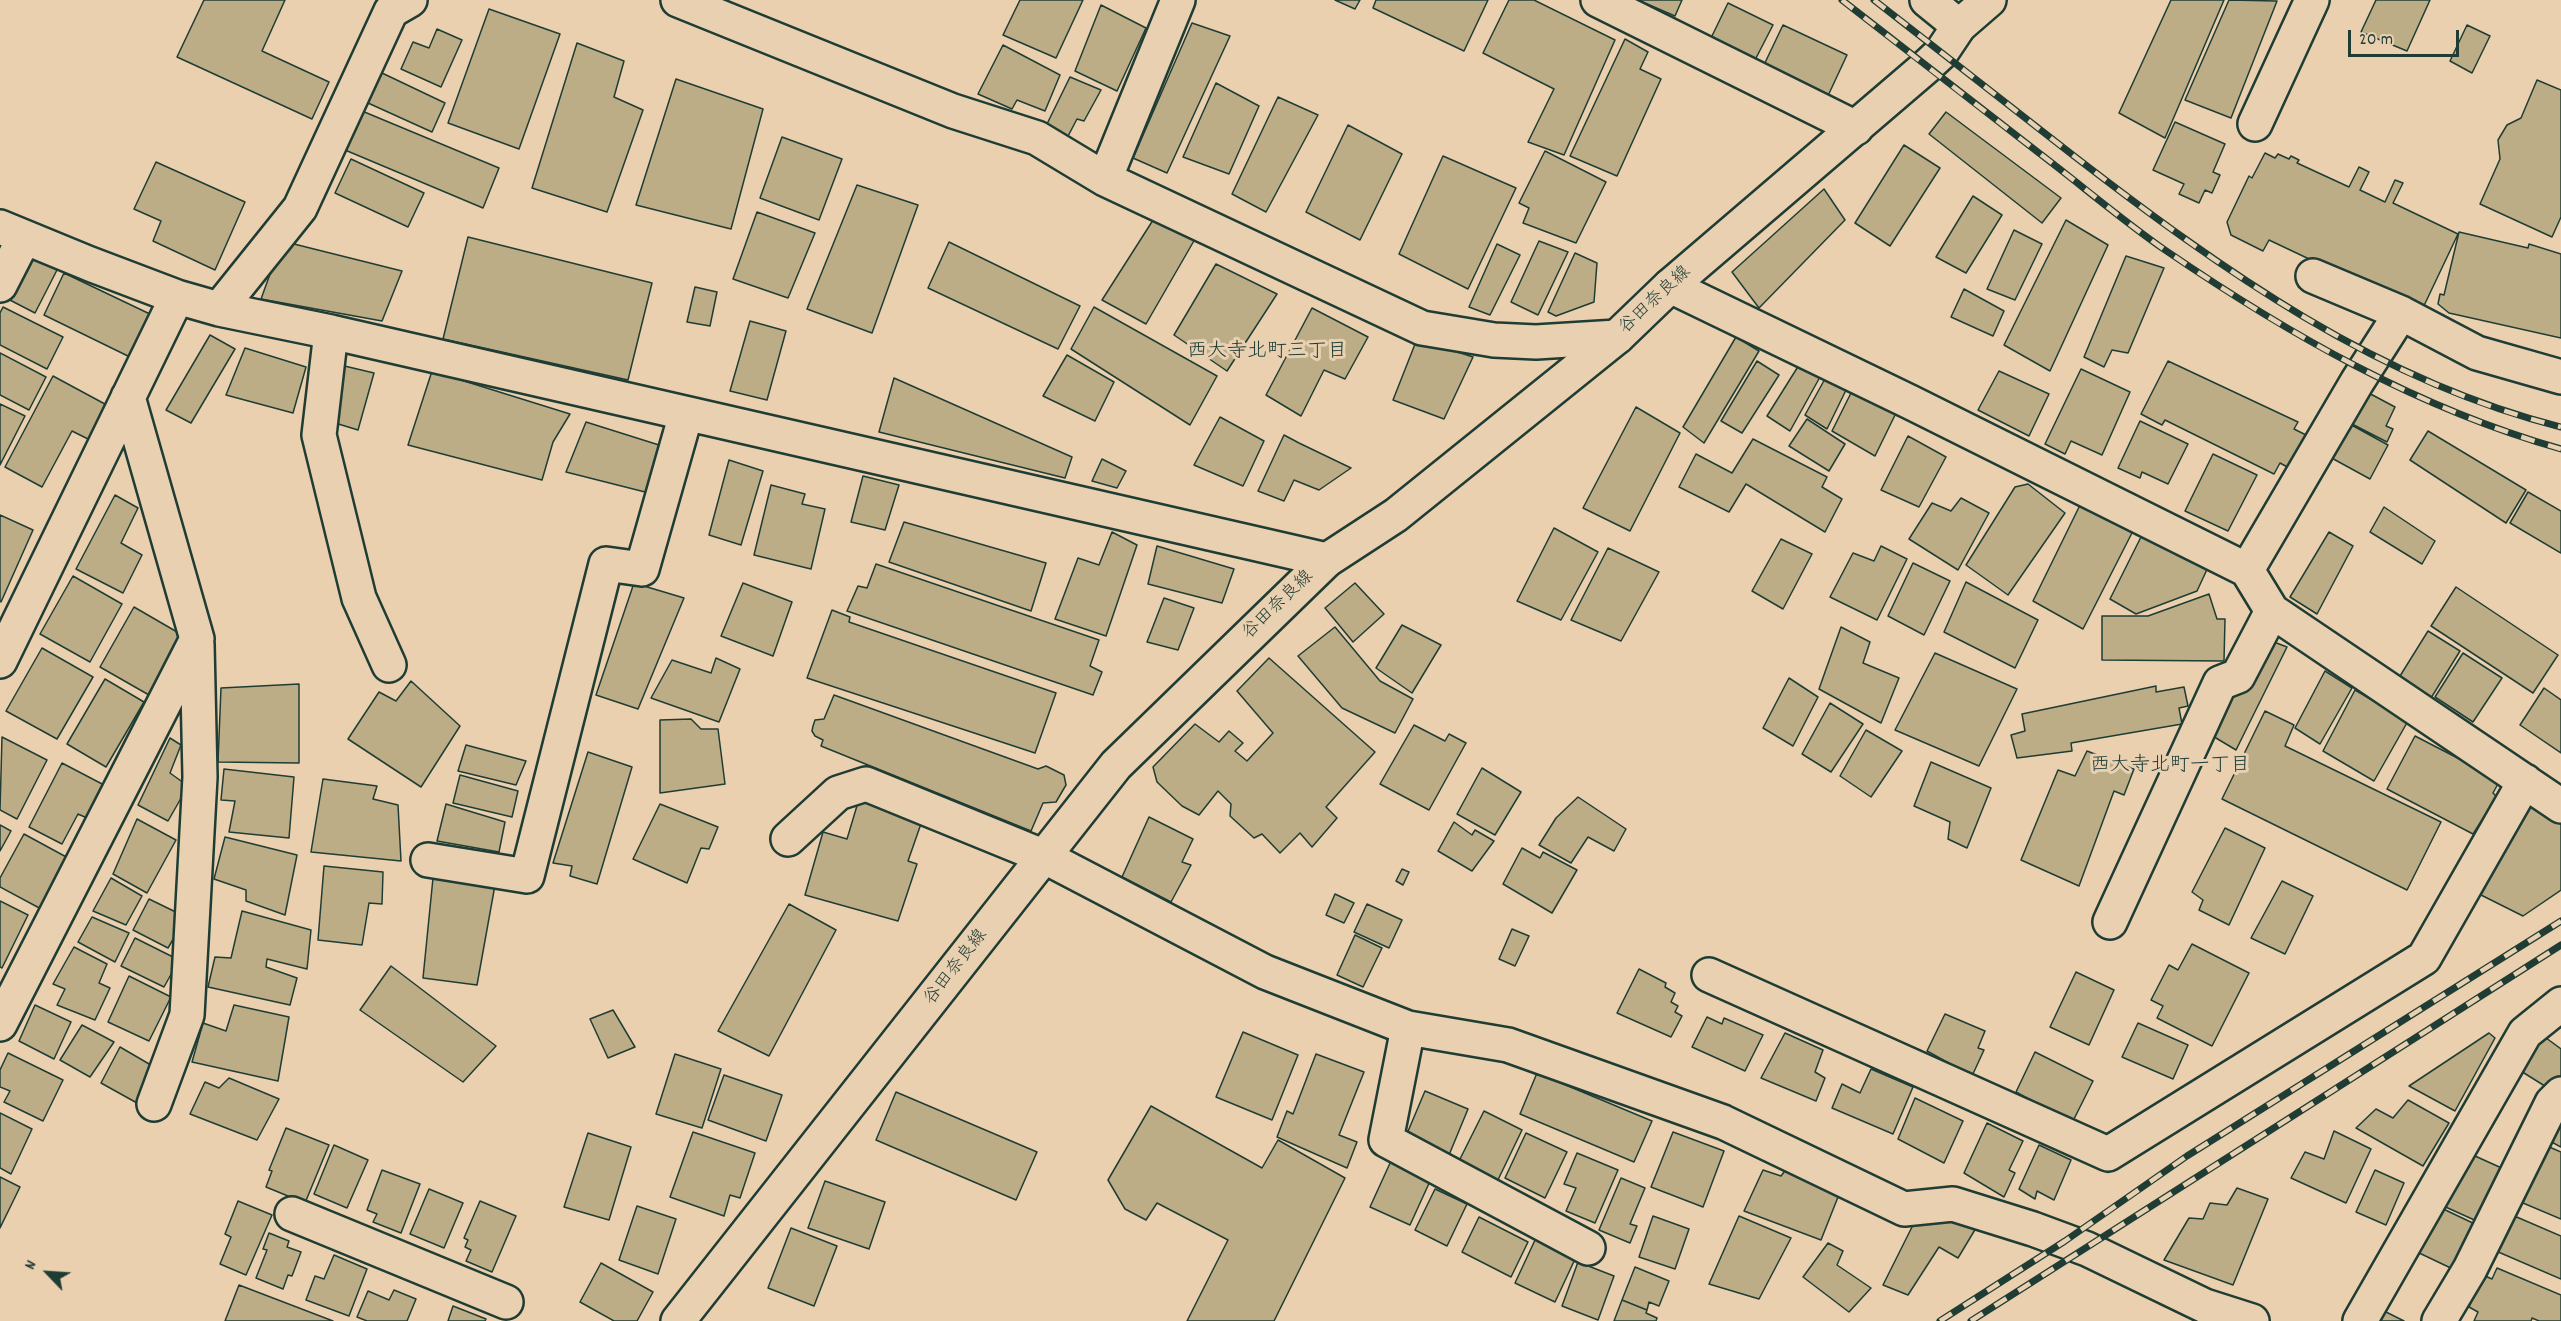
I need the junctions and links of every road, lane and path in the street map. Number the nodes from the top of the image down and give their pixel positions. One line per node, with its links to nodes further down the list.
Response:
1 (678, 0): 11 (street)
2 (1178, 0): 11 (street)
3 (1598, 0): 10 (street)
4 (1926, 0): 8 (street)
5 (1989, 0): 8 (street, 谷田奈良線)
6 (2312, 0): 9 (street)
7 (398, 4): 17 (street)
8 (1959, 26): 10 (street, 谷田奈良線)
9 (2255, 124)
10 (1856, 128): 15 (street, 谷田奈良線)
11 (1105, 179): 20 (street)
12 (12, 232): 14 (street); 16 (street)
13 (2313, 276): 18 (street)
14 (0, 285)
15 (1670, 286): 20 (street, 谷田奈良線); 25 (street)
16 (177, 297): 17 (street); 22 (street)
17 (219, 309): 19 (street)
18 (2401, 313): 21 (street); 25 (street)
19 (331, 332): 23 (street); 29 (street)
20 (1617, 337): 24 (street, 谷田奈良線)
21 (2561, 377)
22 (128, 397): 27 (street); 28 (street)
23 (687, 414): 24 (street); 34 (street)
24 (1327, 560): 33 (street, 谷田奈良線)
25 (2247, 570): 26 (street)
26 (2272, 611): 30 (street); 35 (street)
27 (197, 639): 38 (street); 41 (street)
28 (0, 661)
29 (389, 665)
30 (2525, 781): 31 (street); 36 (street)
31 (2561, 806)
32 (788, 839): 33 (street)
33 (1045, 857): 39 (street); 45 (street, 谷田奈良線)
34 (428, 860)
35 (2110, 922)
36 (1709, 975)
37 (2561, 1004): 47 (street)
38 (0, 1024)
39 (1408, 1028): 43 (street); 46 (street)
40 (2561, 1094): 48 (street)
41 (154, 1104)
42 (292, 1214): 44 (street)
43 (1588, 1248)
44 (506, 1302)
45 (678, 1321)
46 (2252, 1321)
47 (2360, 1321)
48 (2439, 1321)

